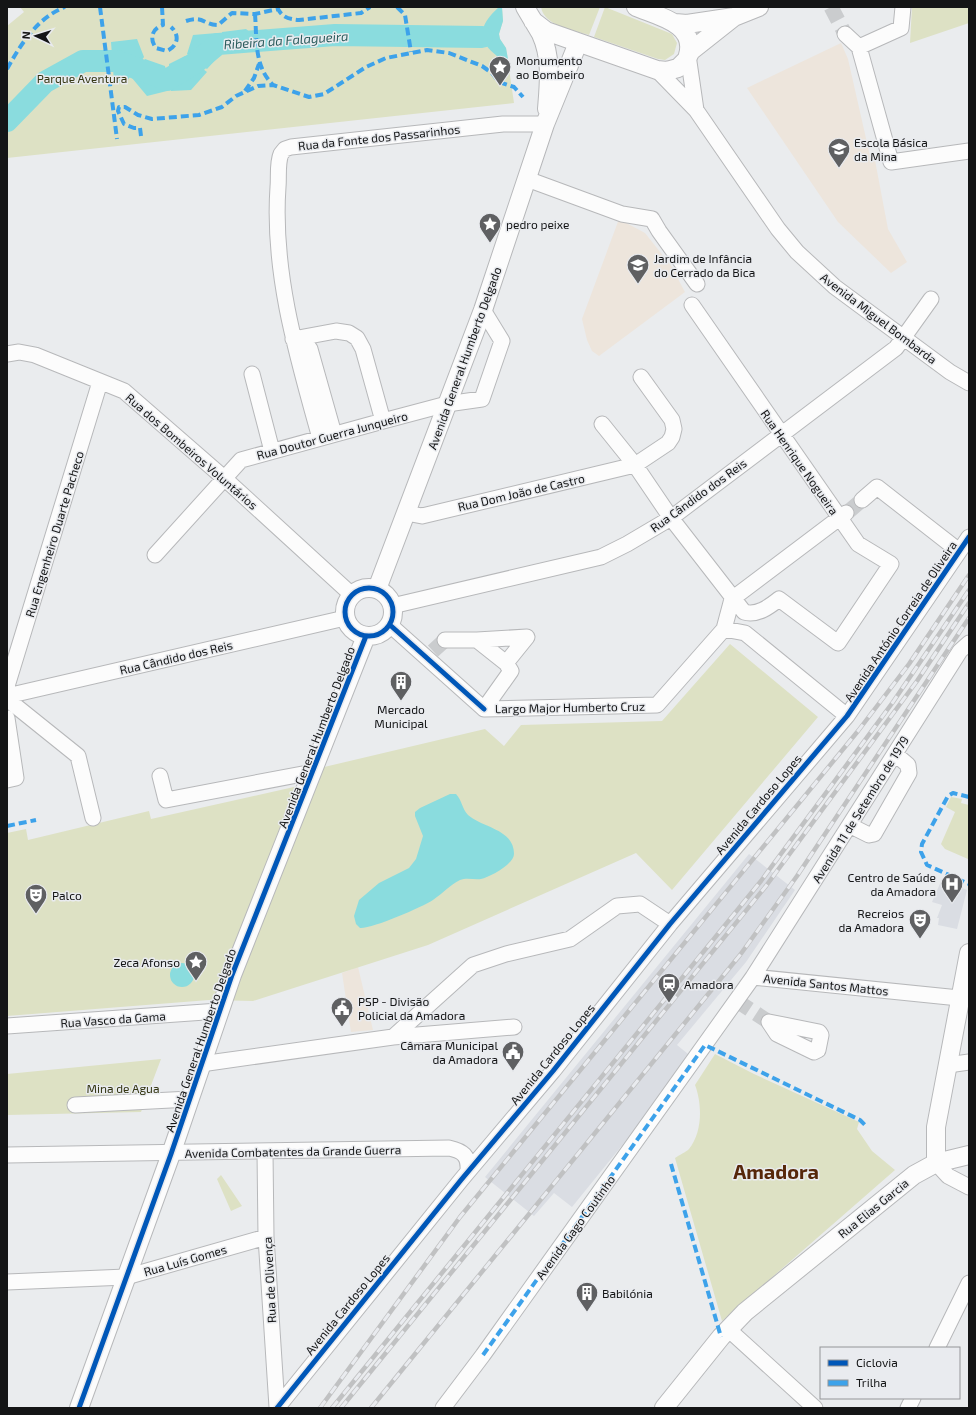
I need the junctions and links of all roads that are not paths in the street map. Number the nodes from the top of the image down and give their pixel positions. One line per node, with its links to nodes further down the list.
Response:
1 (636, 7): 6 (street)
2 (758, 7): 5 (street)
3 (903, 7): 9 (street)
4 (529, 13): 8 (street, Avenida General Humberto Delgado); 13 (street, Avenida General Humberto Delgado)
5 (734, 17): 6 (street); 10 (street)
6 (675, 23): 10 (street)
7 (845, 34): 9 (street)
8 (578, 43): 11 (street, Avenida Miguel Bombarda); 13 (street, Avenida General Humberto Delgado)
9 (859, 47): 14 (street)
10 (688, 55): 11 (street, Avenida Miguel Bombarda); 12 (street, Avenida Miguel Bombarda)
11 (657, 70): 12 (street, Avenida Miguel Bombarda)
12 (696, 110): 20 (street, Avenida Miguel Bombarda)
13 (546, 124): 15 (street, Avenida General Humberto Delgado); 21 (street, Rua da Fonte dos Passarinhos)
14 (969, 151)
15 (528, 179): 16 (street); 19 (street, Avenida General Humberto Delgado)
16 (697, 284)
17 (930, 299): 20 (street, Rua Cândido dos Reis)
18 (692, 305): 30 (street, Rua Henrique Nogueira)
19 (483, 310): 27 (street, Avenida General Humberto Delgado); 27 (street, Rua Doutor Guerra Junqueiro)
20 (903, 338): 26 (street, Avenida Miguel Bombarda); 30 (street, Rua Cândido dos Reis)
21 (293, 339): 28 (street); 31 (street, Rua da Fonte dos Passarinhos)
22 (7, 354): 25 (street, Rua dos Bombeiros Voluntários)
23 (252, 374): 32 (street)
24 (641, 377): 33 (street)
25 (100, 382): 34 (street, Rua dos Bombeiros Voluntários); 56 (street, Rua Engenheiro Duarte Pacheco)
26 (969, 383)
27 (447, 404): 28 (street, Rua Doutor Guerra Junqueiro); 36 (street, Avenida General Humberto Delgado)
28 (383, 421): 31 (street, Rua Doutor Guerra Junqueiro)
29 (602, 424): 33 (street)
30 (780, 435): 37 (street, Rua Henrique Nogueira); 38 (street, Rua Cândido dos Reis)
31 (327, 436): 32 (street, Rua Doutor Guerra Junqueiro)
32 (272, 450): 34 (street, Rua Doutor Guerra Junqueiro)
33 (636, 466): 36 (street, Rua Dom João de Castro); 38 (street)
34 (224, 478): 41 (street, Rua Doutor Guerra Junqueiro); 43 (street, Rua dos Bombeiros Voluntários)
35 (862, 500): 40 (street)
36 (406, 513): 42 (street, Avenida General Humberto Delgado)
37 (843, 514): 44 (street, Rua Henrique Nogueira); 46 (street)
38 (671, 518): 44 (street); 45 (street, Rua Cândido dos Reis)
39 (969, 537): 40 (street, Avenida António Correia de Oliveira)
40 (959, 552): 60 (street, Avenida António Correia de Oliveira)
41 (155, 555)
42 (377, 590): 43 (street); 45 (street)
43 (352, 594): 47 (street)
44 (732, 599): 46 (street); 49 (street)
45 (392, 606): 48 (street)
46 (752, 614): 51 (street)
47 (345, 618): 50 (street); 57 (street, Rua Cândido dos Reis)
48 (390, 624): 50 (street); 59 (street)
49 (724, 629): 51 (street); 59 (street, Largo Major Humberto Cruz)
50 (366, 636): 64 (street, Avenida General Humberto Delgado)
51 (752, 638): 60 (street)
52 (446, 640): 53 (street)
53 (477, 640): 55 (street); 55 (street)
54 (969, 643): 63 (street, Avenida 11 de Setembro de 1979)
55 (506, 663): 59 (street)
56 (7, 686)
57 (7, 696)
58 (7, 699): 67 (street)
59 (484, 709)
60 (847, 716): 69 (street, Avenida Cardoso Lopes)
61 (7, 718): 62 (street)
62 (10, 754): 66 (street)
63 (895, 754): 68 (street, Avenida 11 de Setembro de 1979); 68 (street)
64 (313, 772): 65 (street); 73 (street, Avenida General Humberto Delgado)
65 (160, 776)
66 (7, 780)
67 (93, 818)
68 (851, 826): 71 (street, Avenida 11 de Setembro de 1979)
69 (670, 924): 76 (street); 88 (street, Avenida Cardoso Lopes)
70 (969, 953): 72 (street)
71 (753, 977): 72 (street, Avenida Santos Mattos); 77 (street, Avenida Santos Mattos)
72 (964, 998): 80 (street)
73 (219, 1011): 74 (street, Rua Vasco da Gama); 79 (street, Avenida General Humberto Delgado)
74 (7, 1026)
75 (514, 1027): 76 (street)
76 (393, 1037): 79 (street)
77 (705, 1045): 99 (street, Avenida Gago Coutinho)
78 (969, 1062): 80 (street)
79 (201, 1064): 81 (street, Avenida General Humberto Delgado)
80 (948, 1065): 87 (street)
81 (190, 1099): 82 (street); 84 (street, Avenida General Humberto Delgado)
82 (75, 1105)
83 (265, 1152): 84 (street, Avenida Combatentes da Grande Guerra); 88 (street, Avenida Combatentes da Grande Guerra); 90 (street, Rua de Olivença)
84 (171, 1154): 85 (street, Avenida Combatentes da Grande Guerra); 91 (street, Avenida General Humberto Delgado)
85 (7, 1155)
86 (969, 1155): 87 (street, Rua Elias Garcia)
87 (936, 1163): 89 (street); 94 (street, Rua Elias Garcia)
88 (468, 1170): 98 (street, Avenida Cardoso Lopes)
89 (969, 1187)
90 (266, 1237): 91 (street, Rua Luís Gomes); 98 (street, Rua de Olivença)
91 (126, 1276): 92 (street, Rua Luís Gomes); 97 (street, Avenida General Humberto Delgado)
92 (7, 1282)
93 (969, 1283): 95 (street)
94 (728, 1329): 100 (street, Rua Elias Garcia); 101 (street)
95 (938, 1347)
96 (912, 1399): 102 (street)
97 (79, 1408)
98 (277, 1408)
99 (443, 1408)
100 (664, 1408)
101 (815, 1408)
102 (908, 1408)

